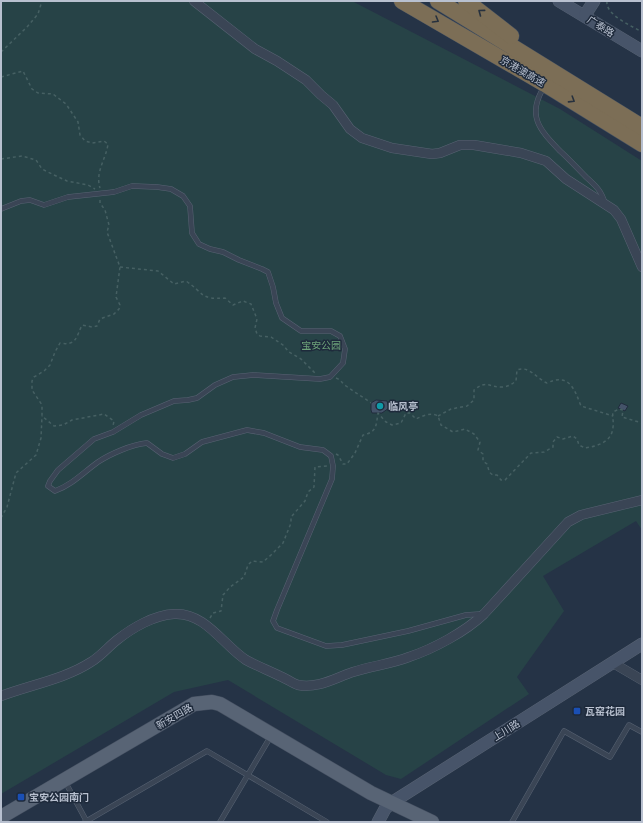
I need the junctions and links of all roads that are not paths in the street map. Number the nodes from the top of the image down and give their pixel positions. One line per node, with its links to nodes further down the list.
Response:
1 (194, 1): 13 (street)
2 (402, 1): 10 (highway, 京港澳高速, one-way to 10)
3 (438, 1): 10 (highway, 京港澳高速)
4 (466, 1): 10 (highway, one-way to 4)
5 (559, 1): 7 (main road, 广泰路)
6 (576, 1): 7 (main road, 广泰路)
7 (589, 8): 8 (main road, 广泰路); 9 (main road, 广泰路)
8 (642, 42)
9 (642, 51)
10 (550, 78): 11 (highway, 京港澳高速); 12 (highway, 京港澳高速, one-way to 12); 13 (lane)
11 (642, 127)
12 (642, 144)
13 (605, 204): 15 (street)
14 (1, 209): 17 (lane)
15 (642, 268)
16 (642, 500): 17 (street)
17 (484, 614): 22 (street)
18 (642, 644): 20 (main road, 上川路)
19 (642, 653): 20 (main road, 上川路)
20 (617, 665): 21 (street); 27 (main road, 上川路)
21 (642, 680)
22 (1, 696)
23 (642, 732): 36 (lane)
24 (268, 741): 25 (lane); 26 (main road, 新安四路); 27 (main road, 新安四路)
25 (248, 776): 30 (lane); 31 (lane); 32 (lane)
26 (68, 787): 29 (main road, 新安四路); 30 (lane)
27 (390, 810): 28 (main road, 新安四路); 33 (main road, 上川路); 34 (main road); 35 (main road)
28 (1, 817)
29 (8, 822)
30 (86, 822)
31 (220, 822)
32 (327, 822)
33 (378, 822)
34 (412, 822)
35 (432, 822)
36 (512, 822)

